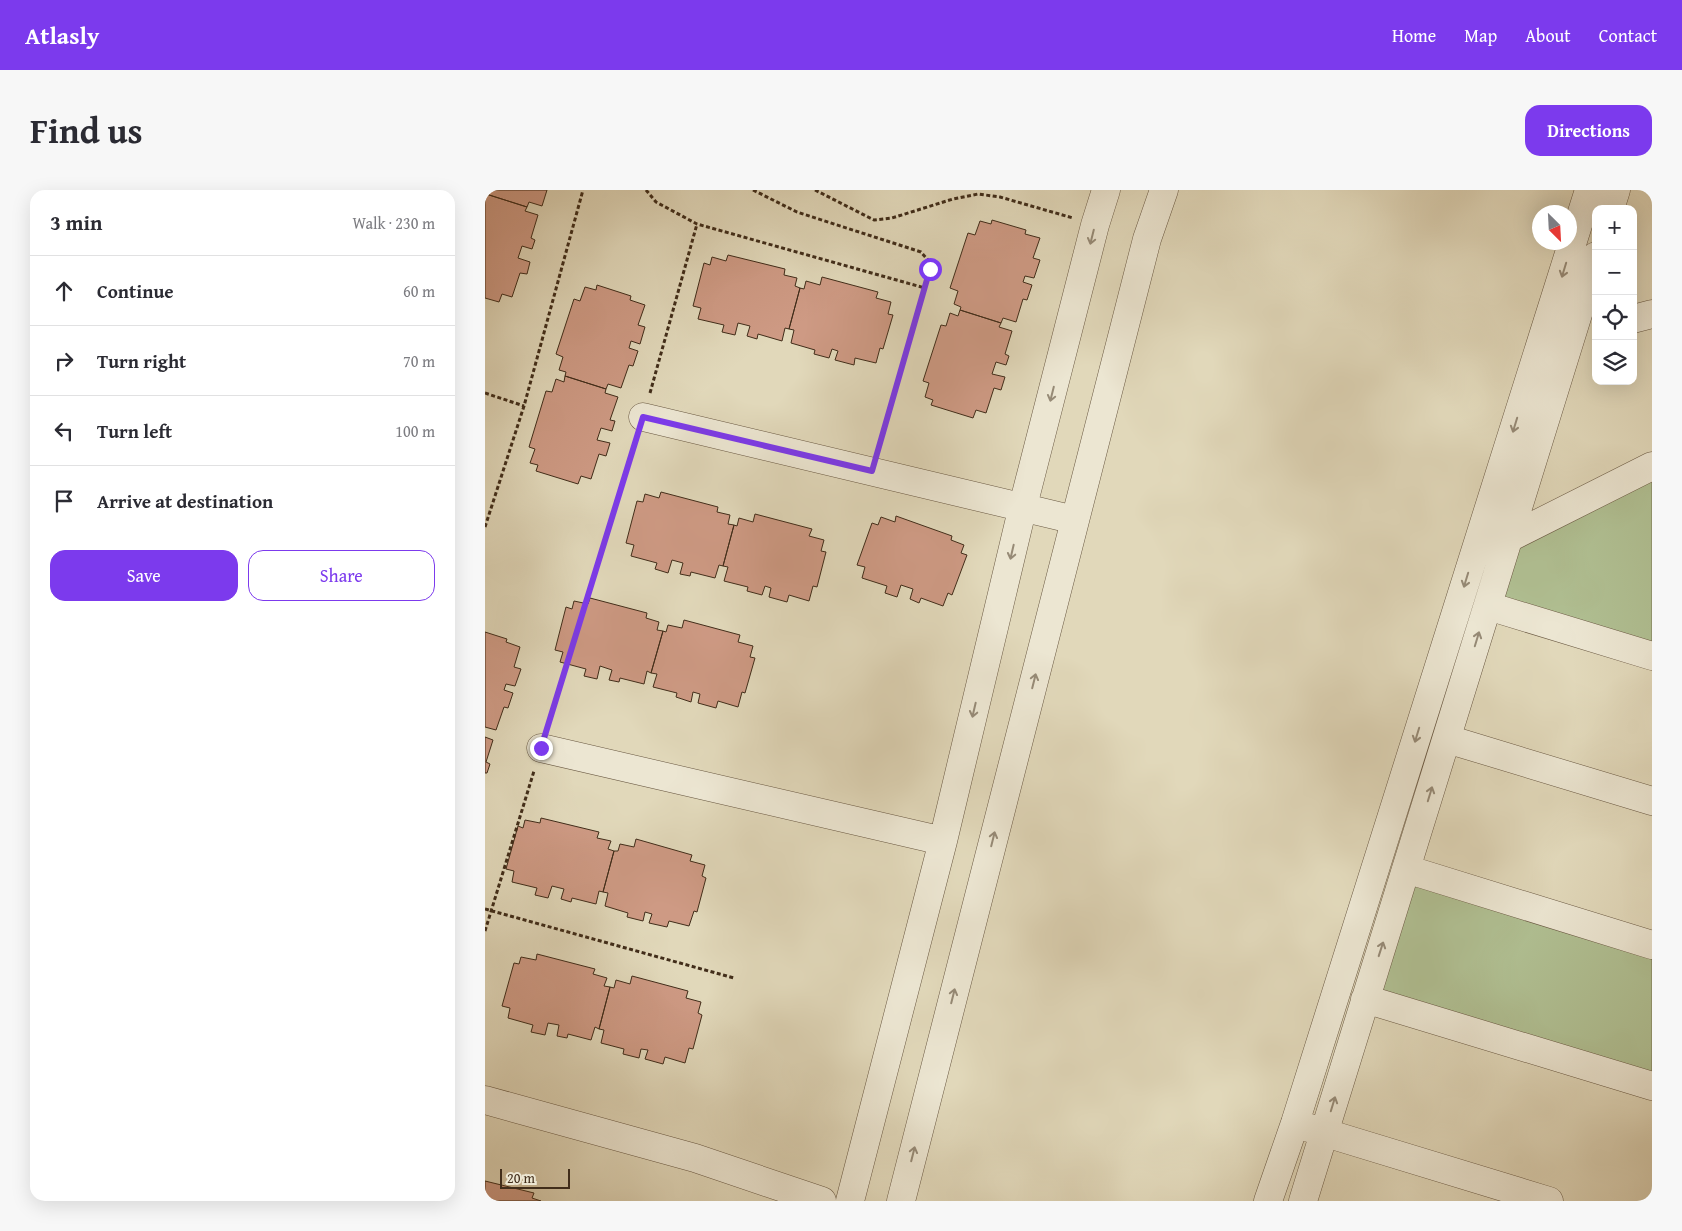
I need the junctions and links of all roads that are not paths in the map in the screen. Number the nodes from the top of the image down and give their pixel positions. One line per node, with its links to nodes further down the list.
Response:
1 (1106, 190): 12 (street, one-way to 12)
2 (1164, 190): 13 (street)
3 (1589, 190): 26 (street, one-way to 26)
4 (1616, 190): 5 (street)
5 (1611, 205)
6 (1592, 284): 7 (street)
7 (1588, 311): 14 (street)
8 (1652, 314): 9 (street)
9 (1637, 318)
10 (643, 417): 12 (street)
11 (1652, 466): 14 (street)
12 (1023, 506): 13 (street); 20 (street, one-way to 20)
13 (1075, 520): 30 (street, one-way to 13)
14 (1509, 538): 15 (street)
15 (1488, 606): 16 (street); 17 (street, one-way to 15)
16 (1652, 656)
17 (1447, 739): 19 (street); 21 (street, one-way to 17)
18 (541, 748): 20 (street)
19 (1652, 801)
20 (943, 841): 29 (street)
21 (1407, 870): 22 (street); 23 (street, one-way to 21)
22 (1652, 946)
23 (1365, 999): 24 (street); 27 (street, one-way to 23)
24 (1652, 1086)
25 (485, 1100): 28 (street)
26 (1295, 1123): 27 (street); 31 (street)
27 (1324, 1132): 32 (street); 33 (street)
28 (822, 1201)
29 (851, 1201)
30 (901, 1201)
31 (1268, 1201)
32 (1303, 1201)
33 (1549, 1201)

